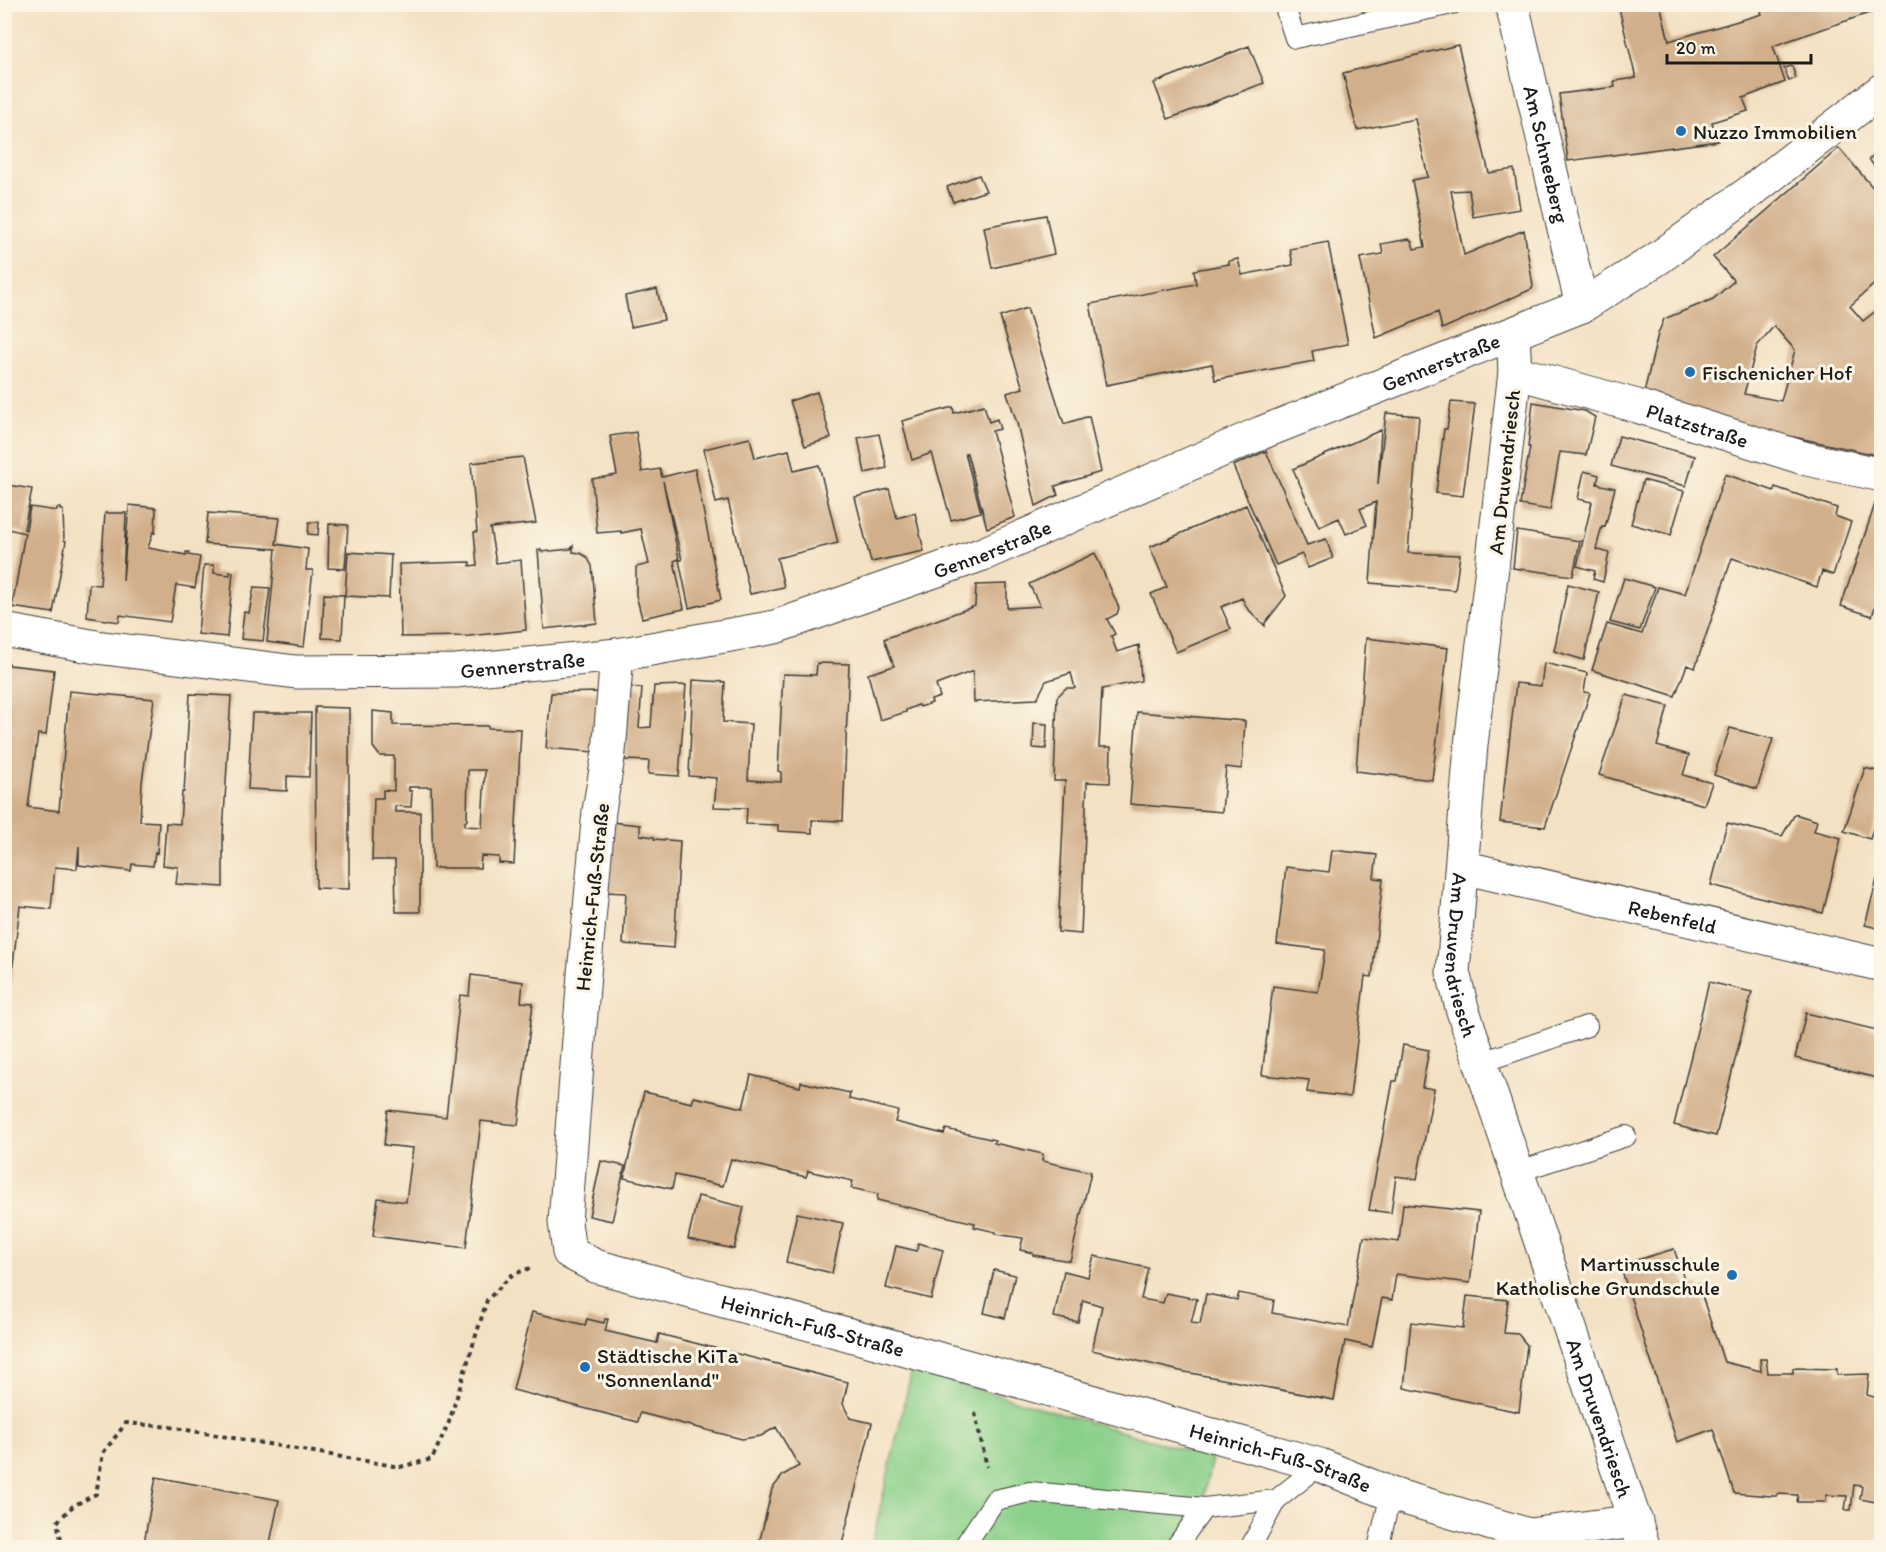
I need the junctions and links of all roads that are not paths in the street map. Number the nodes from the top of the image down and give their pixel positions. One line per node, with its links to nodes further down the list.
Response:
1 (1284, 4): 2 (lane)
2 (1452, 4)
3 (1512, 4): 5 (street, Am Schneeberg)
4 (1881, 90): 5 (street, Gennerstraße)
5 (1582, 306): 6 (street, Gennerstraße)
6 (1513, 335): 7 (street, Am Druvendriesch); 10 (street, Gennerstraße)
7 (1515, 372): 8 (street, Platzstraße); 11 (street, Am Druvendriesch)
8 (1881, 475)
9 (4, 630): 10 (street, Gennerstraße)
10 (617, 655): 17 (street, Heinrich-Fuß-Straße)
11 (1462, 867): 12 (street, Rebenfeld); 14 (street, Am Druvendriesch)
12 (1881, 965)
13 (1587, 1026): 14 (lane)
14 (1480, 1063): 16 (street, Am Druvendriesch)
15 (1626, 1136): 16 (lane)
16 (1517, 1172): 21 (street, Am Druvendriesch)
17 (1320, 1465): 18 (street, Heinrich-Fuß-Straße); 19 (lane)
18 (1390, 1494): 21 (street, Heinrich-Fuß-Straße); 25 (lane)
19 (1276, 1500): 20 (lane); 24 (lane)
20 (1204, 1508): 22 (lane); 23 (lane)
21 (1640, 1534)
22 (963, 1548)
23 (1175, 1548)
24 (1250, 1548)
25 (1378, 1548)

